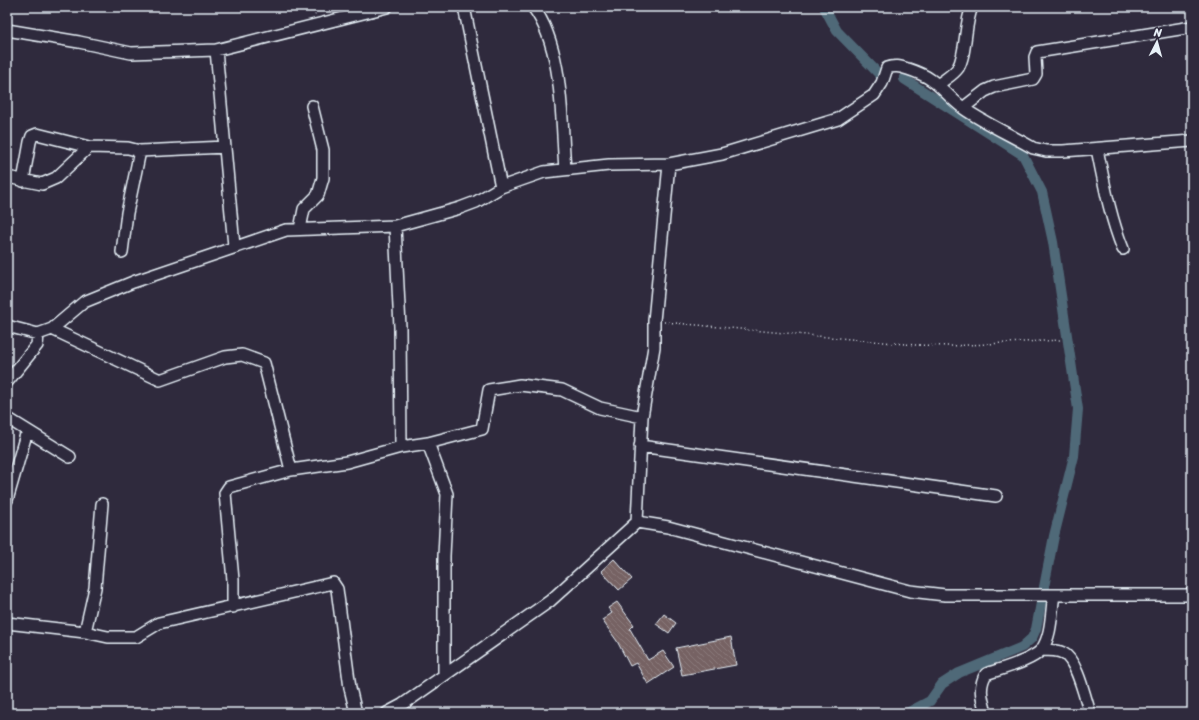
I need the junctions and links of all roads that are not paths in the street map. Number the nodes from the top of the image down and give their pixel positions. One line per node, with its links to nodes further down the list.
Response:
1 (387, 7): 7 (street)
2 (464, 7): 20 (street)
3 (533, 7): 17 (street)
4 (972, 7): 8 (street)
5 (1192, 27): 10 (street)
6 (7, 30): 7 (street)
7 (216, 50): 13 (street)
8 (939, 84): 10 (street); 16 (street)
9 (312, 106): 22 (street)
10 (963, 108): 14 (street)
11 (1192, 141): 14 (street)
12 (89, 147): 15 (street); 19 (street); 19 (street)
13 (225, 147): 15 (street); 23 (street)
14 (1097, 149): 24 (street)
15 (140, 151): 25 (street)
16 (669, 164): 17 (street); 30 (street)
17 (565, 169): 20 (street)
18 (7, 177): 19 (street)
19 (23, 181)
20 (500, 187): 21 (street)
21 (395, 226): 22 (street); 35 (street)
22 (300, 229): 23 (street)
23 (234, 246): 27 (street)
24 (1124, 249)
25 (122, 252)
26 (7, 326): 28 (street)
27 (52, 328): 28 (street); 37 (street)
28 (38, 334): 29 (street)
29 (7, 382)
30 (642, 417): 33 (street); 34 (street)
31 (7, 418): 32 (street)
32 (27, 431): 36 (street); 39 (street)
33 (428, 443): 35 (street); 48 (street)
34 (640, 446): 38 (street); 41 (street)
35 (401, 447): 37 (street)
36 (70, 457)
37 (291, 470): 44 (street)
38 (996, 496)
39 (7, 500)
40 (102, 504): 46 (street)
41 (637, 522): 42 (street); 48 (street)
42 (1054, 595): 43 (street); 47 (street)
43 (1192, 595)
44 (233, 607): 46 (street); 49 (street)
45 (7, 623): 46 (street)
46 (85, 632)
47 (1042, 650): 51 (street); 52 (street)
48 (444, 675): 50 (street)
49 (356, 713)
50 (387, 713)
51 (986, 713)
52 (1090, 713)

